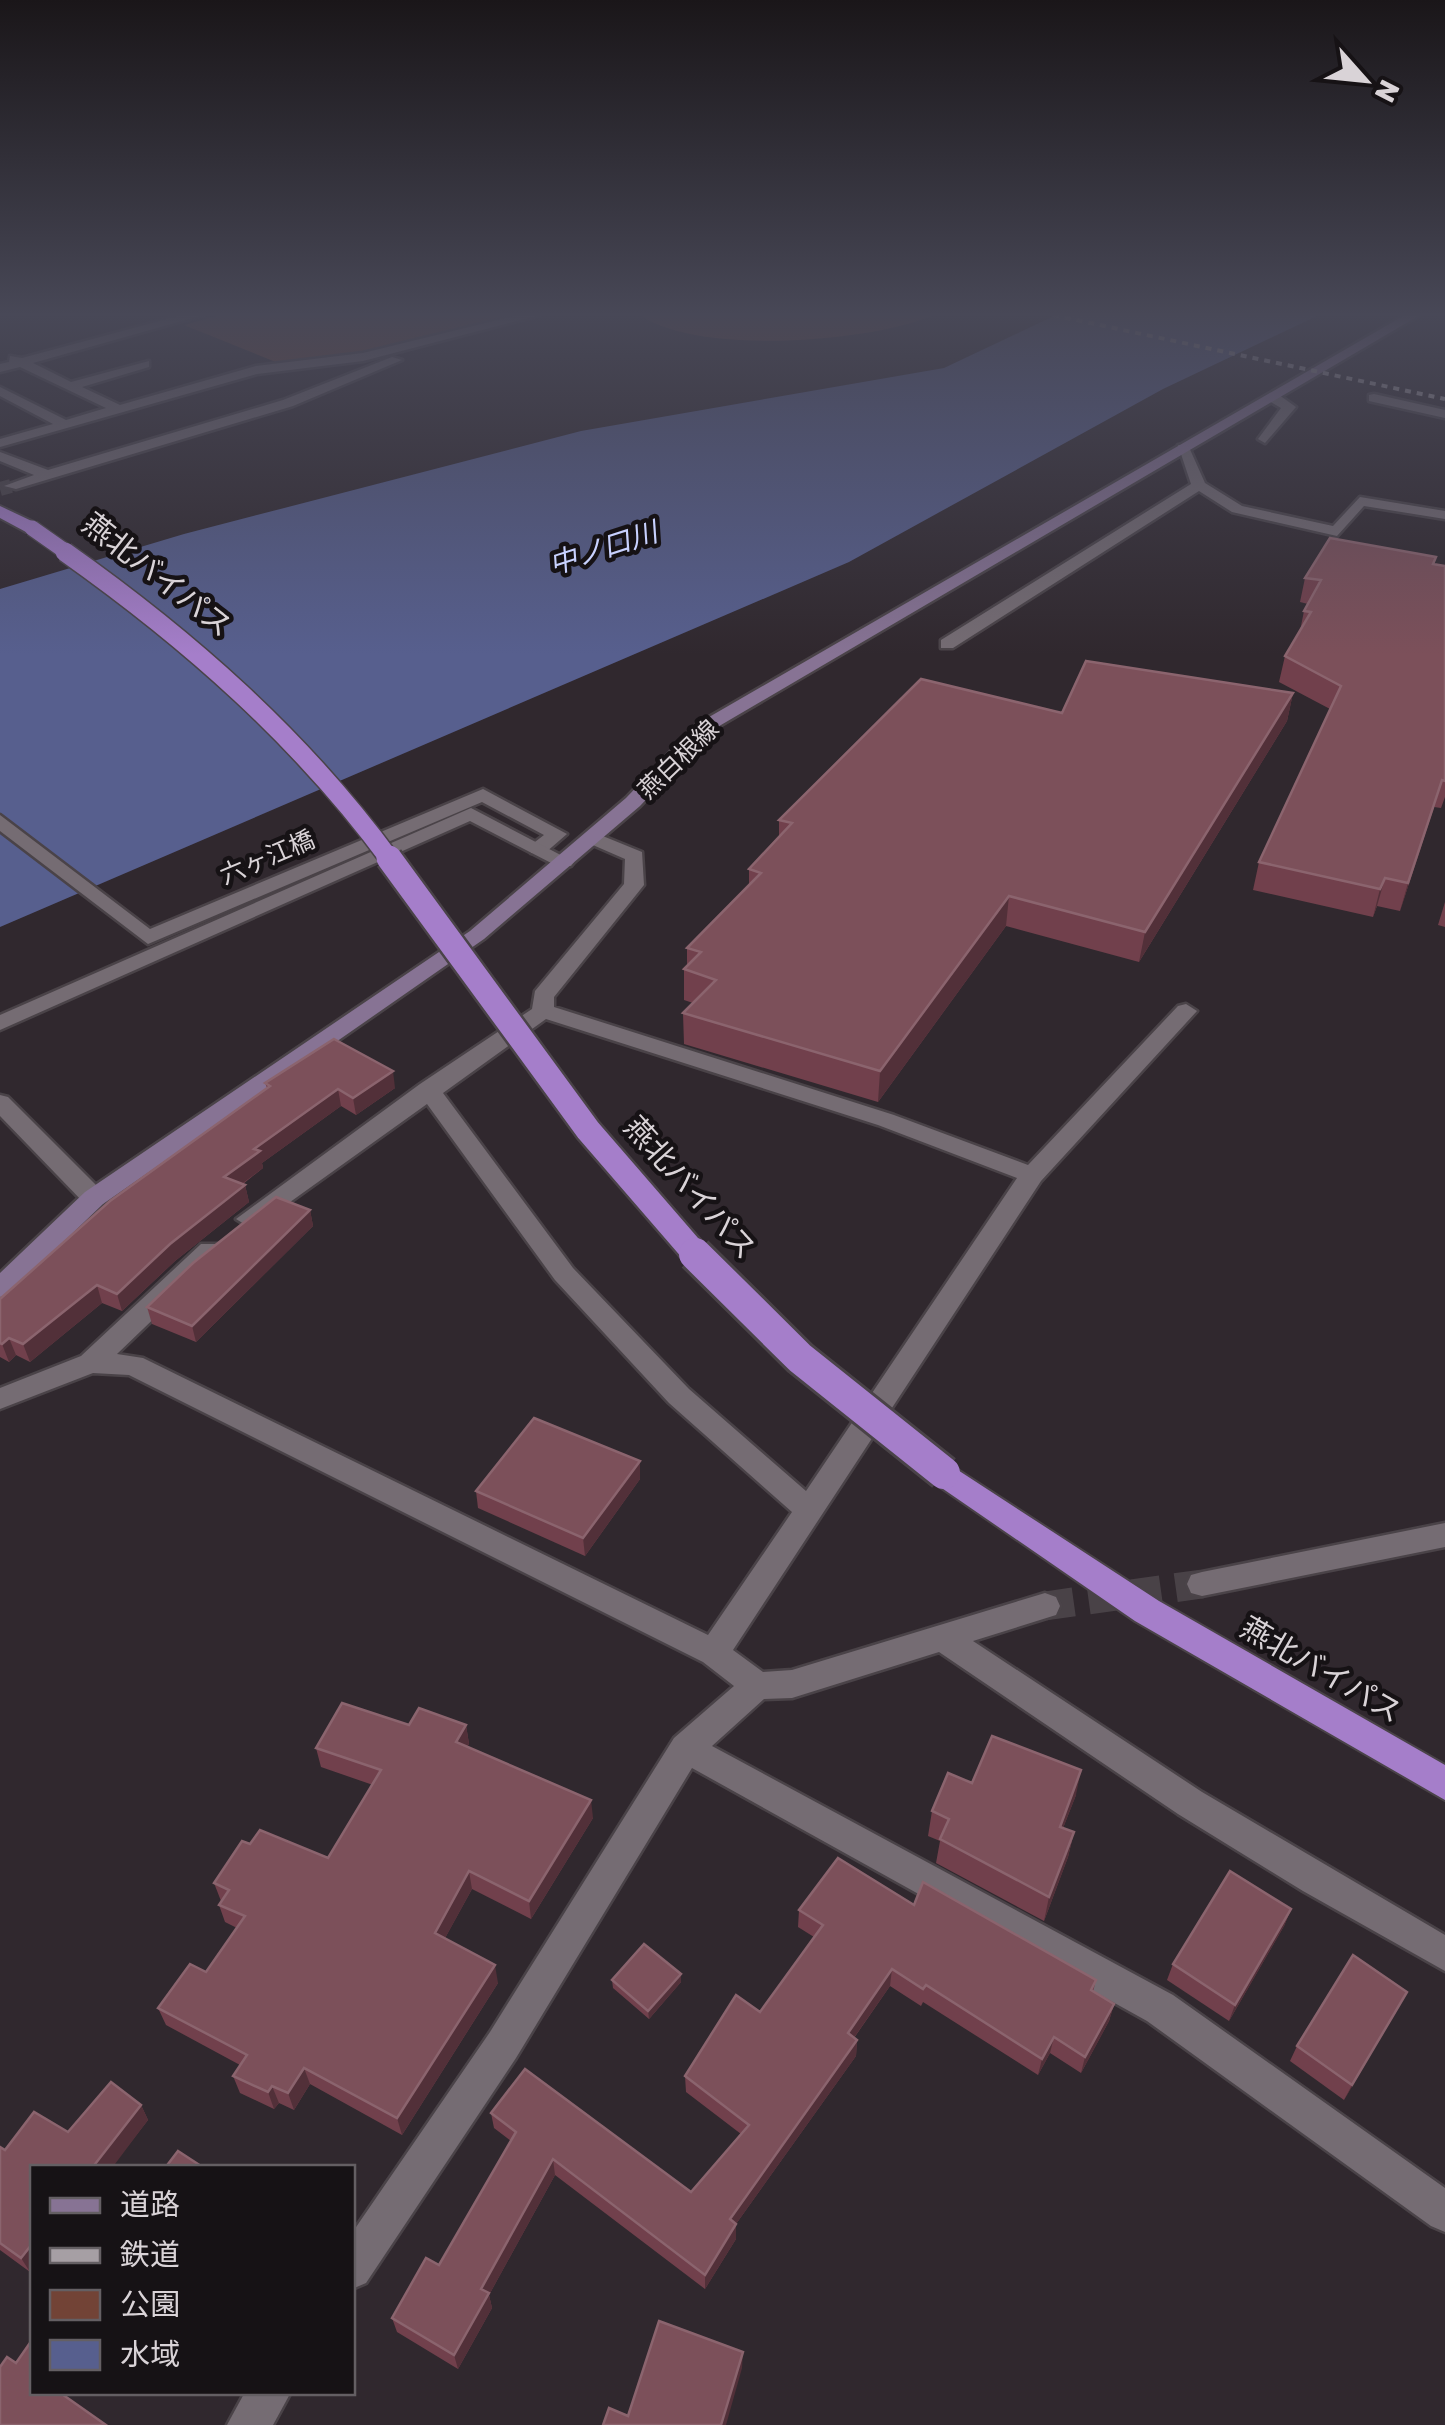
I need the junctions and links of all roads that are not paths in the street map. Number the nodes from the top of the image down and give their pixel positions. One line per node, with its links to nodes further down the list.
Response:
1 (50, 428): 6 (street)
2 (204, 428): 9 (street)
3 (1219, 428): 7 (main road, 燕白根線)
4 (1273, 428): 5 (street)
5 (1265, 440)
6 (0, 443)
7 (1183, 448): 10 (street); 16 (main road, 燕白根線)
8 (0, 456): 9 (street)
9 (47, 475): 11 (street)
10 (1199, 485): 13 (street); 14 (street)
11 (11, 486)
12 (0, 511): 37 (highway, 燕北バイパス, bridge)
13 (1445, 515)
14 (947, 644)
15 (0, 821): 17 (street, 六ヶ江橋)
16 (593, 838): 18 (main road, 燕白根線); 19 (street)
17 (538, 848): 18 (street); 21 (street)
18 (564, 862): 25 (main road, 燕白根線)
19 (543, 1011): 22 (street); 24 (street)
20 (1186, 1011): 24 (street)
21 (0, 1023)
22 (428, 1089): 27 (street); 29 (street)
23 (0, 1102): 25 (street)
24 (1032, 1175): 29 (street)
25 (94, 1198): 26 (main road, 燕白根線)
26 (0, 1288)
27 (91, 1363): 28 (street); 34 (street)
28 (0, 1399)
29 (808, 1510): 34 (street)
30 (1445, 1534): 31 (street)
31 (1202, 1584)
32 (1045, 1606): 33 (street)
33 (944, 1638): 35 (street); 38 (street)
34 (714, 1654): 35 (street)
35 (757, 1686): 36 (street)
36 (686, 1748): 39 (street); 40 (street)
37 (1445, 1784)
38 (1445, 1954)
39 (1445, 2212)
40 (355, 2265)
41 (268, 2395): 42 (street)
42 (248, 2425)

